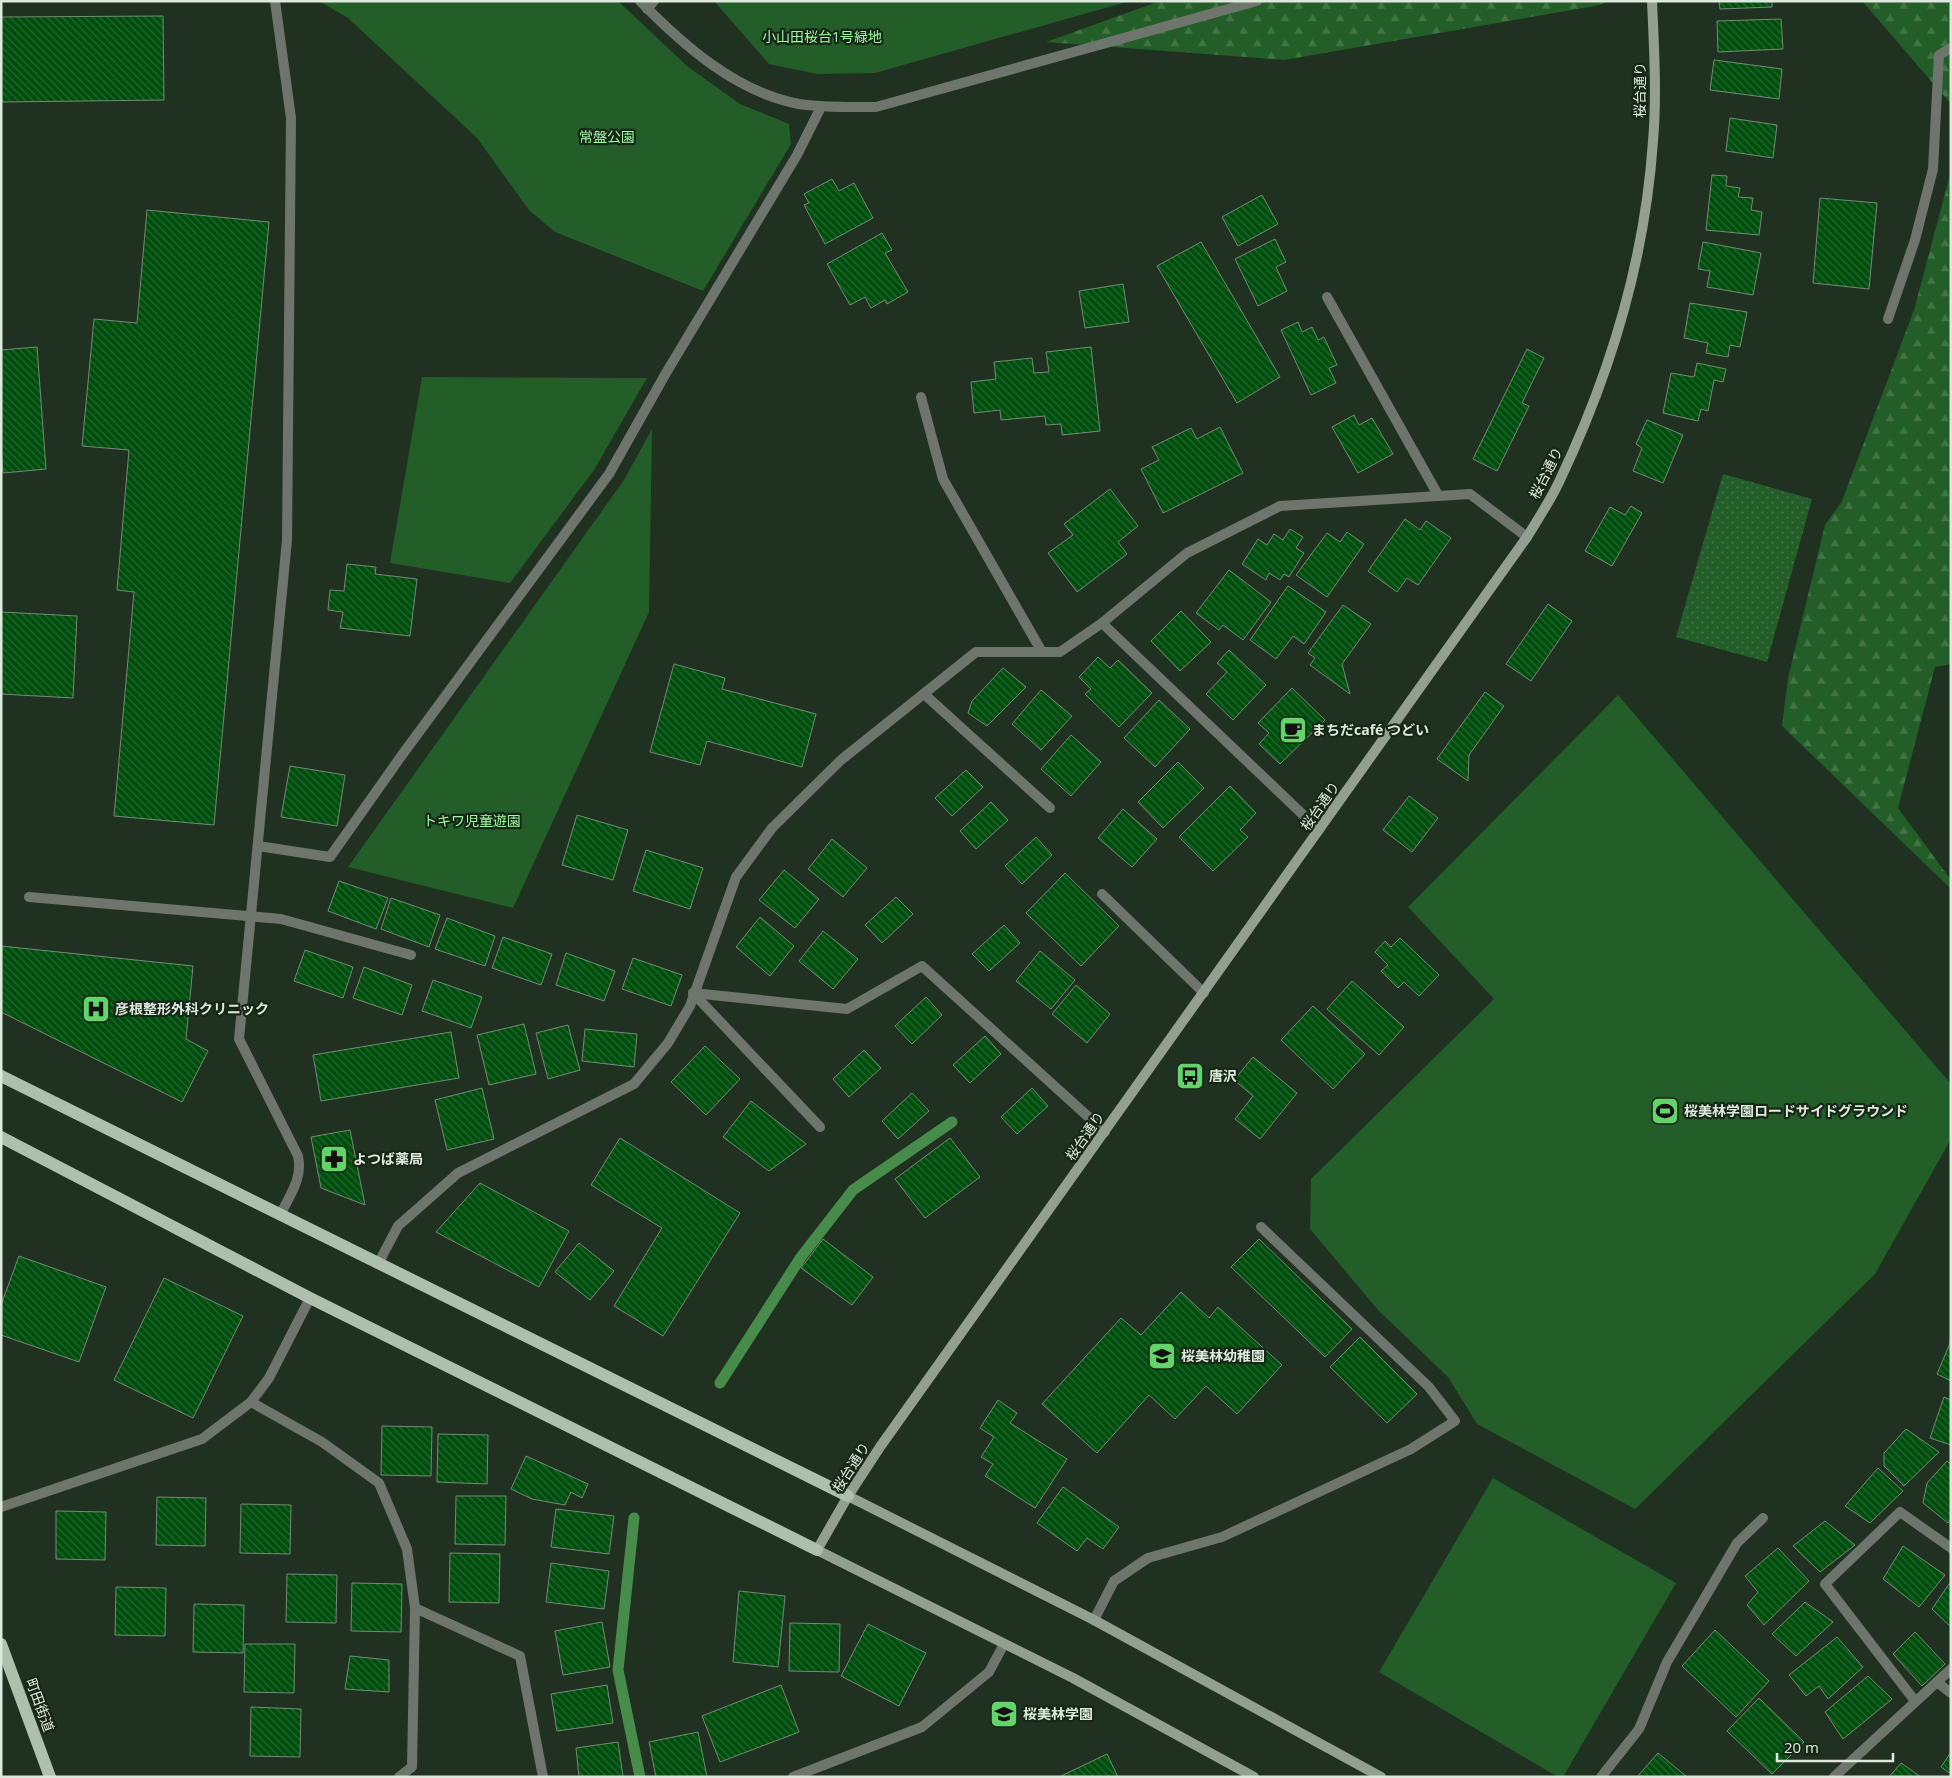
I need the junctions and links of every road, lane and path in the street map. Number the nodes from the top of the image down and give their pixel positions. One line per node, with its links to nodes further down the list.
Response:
1 (275, 1): 17 (street)
2 (1256, 1): 6 (street)
3 (1652, 1): 11 (street, 桜台通り)
4 (647, 4): 6 (street)
5 (1951, 48): 8 (street)
6 (821, 107): 17 (street)
7 (1327, 296): 10 (street)
8 (1888, 319)
9 (921, 397): 13 (street)
10 (1438, 495): 11 (street); 12 (street)
11 (1527, 537): 16 (street, 桜台通り)
12 (1102, 623): 13 (street); 16 (street)
13 (1042, 652): 14 (street)
14 (924, 694): 15 (street); 23 (street)
15 (1050, 808)
16 (1320, 830): 22 (street, 桜台通り)
17 (258, 846): 20 (street)
18 (1102, 894): 22 (street)
19 (29, 897): 20 (street)
20 (251, 918): 21 (street); 28 (street)
21 (410, 955)
22 (1204, 993): 26 (street, 桜台通り)
23 (693, 994): 25 (street); 26 (street); 30 (street)
24 (1, 1076): 28 (main road)
25 (820, 1127)
26 (1105, 1132): 33 (street, 桜台通り)
27 (1, 1137): 31 (main road)
28 (280, 1214): 30 (main road)
29 (1261, 1227): 39 (street)
30 (378, 1264): 33 (main road)
31 (310, 1298): 32 (street); 37 (main road)
32 (251, 1402): 34 (street); 38 (street)
33 (848, 1496): 37 (street, 桜台通り); 39 (street)
34 (1, 1507)
35 (1763, 1518): 52 (street)
36 (1951, 1548): 45 (street)
37 (817, 1550): 41 (street)
38 (415, 1608): 47 (street); 48 (street)
39 (1094, 1620): 51 (street)
40 (1, 1644): 46 (main road, 町田街道)
41 (1004, 1644): 49 (street); 50 (street)
42 (1951, 1669): 43 (street)
43 (1937, 1682): 44 (street); 45 (street)
44 (1951, 1693)
45 (1915, 1701): 53 (street)
46 (50, 1777)
47 (399, 1777)
48 (542, 1777)
49 (793, 1777)
50 (1254, 1777)
51 (1381, 1777)
52 (1601, 1777)
53 (1834, 1777)

